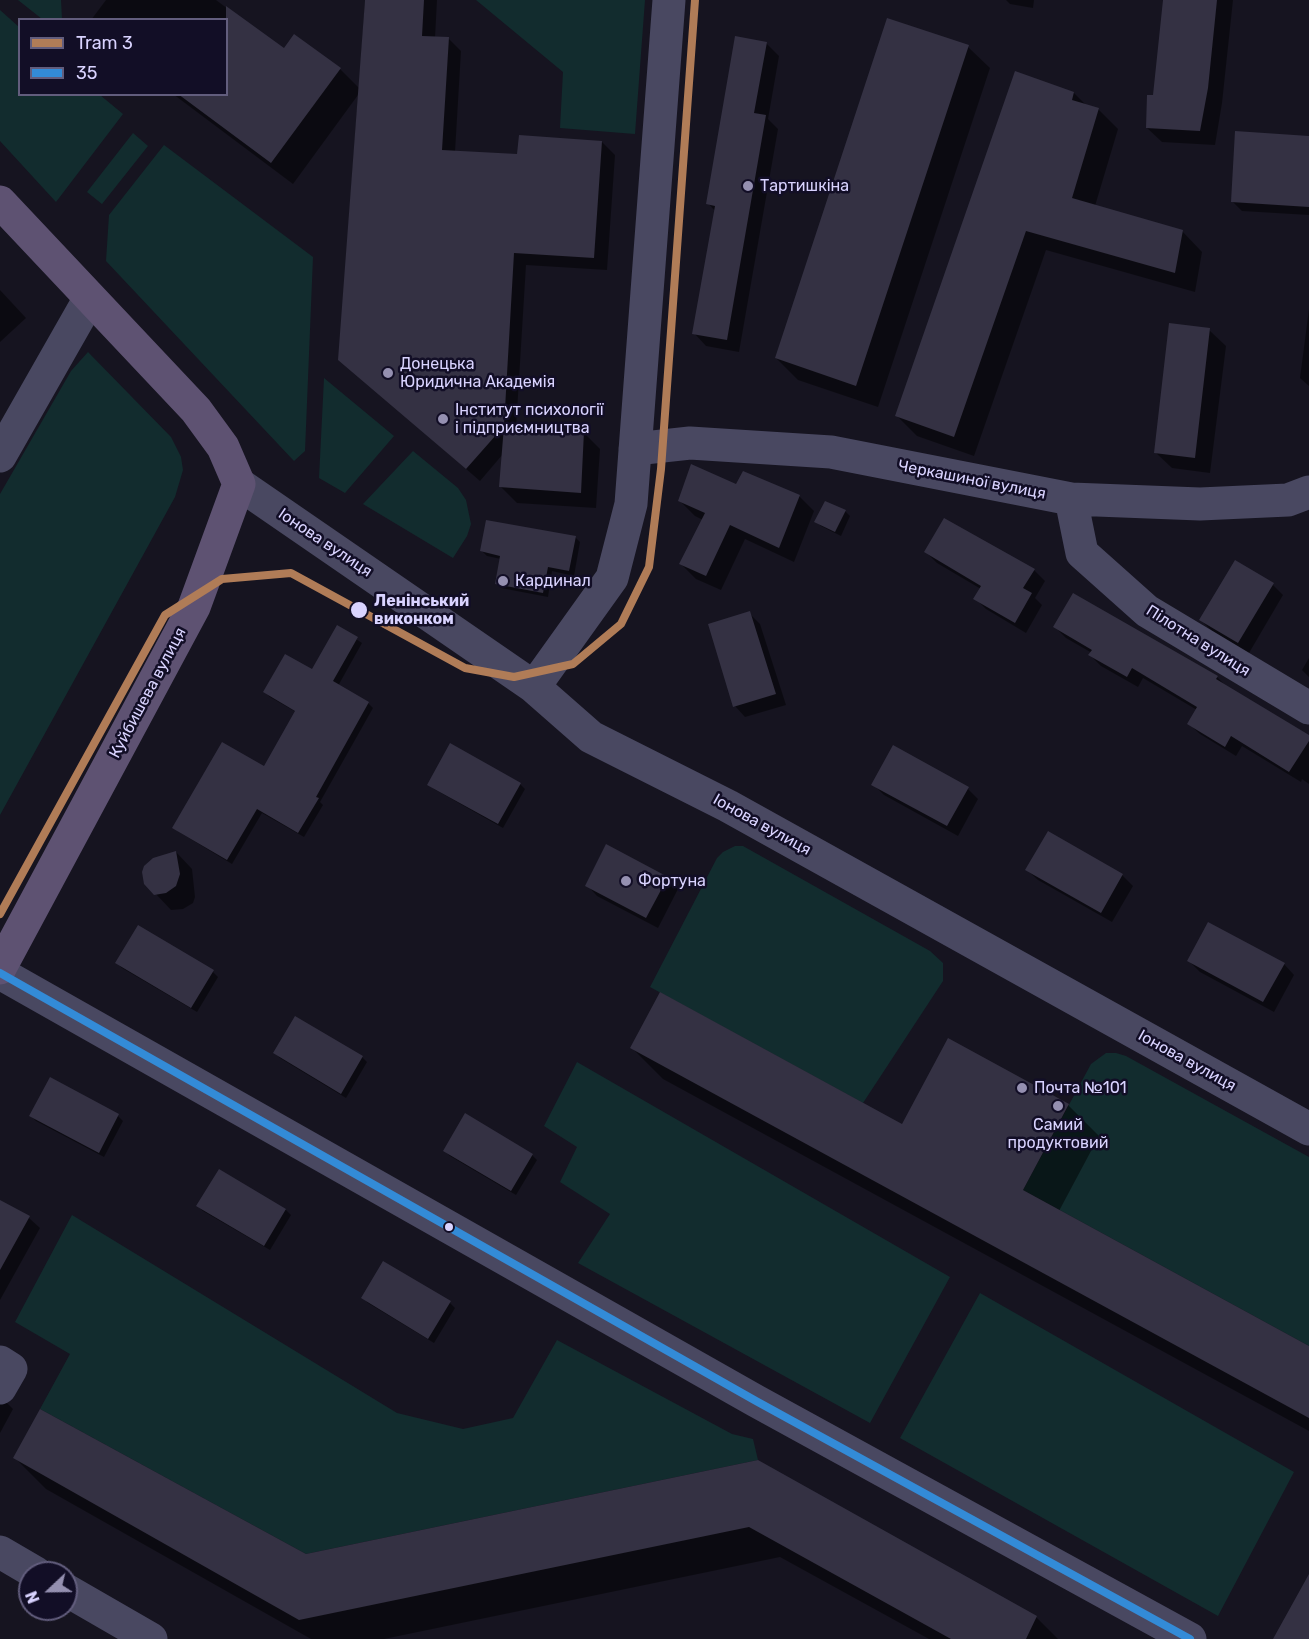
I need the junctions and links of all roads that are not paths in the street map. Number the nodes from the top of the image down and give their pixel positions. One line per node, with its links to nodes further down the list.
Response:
1 (669, 0): 4 (street)
2 (0, 202): 3 (main road)
3 (90, 298): 5 (street); 6 (main road)
4 (635, 449): 8 (street, Черкашиної вулиця); 9 (street)
5 (0, 456)
6 (239, 484): 9 (street, Іонова вулиця); 11 (main road, Куйбишева вулиця)
7 (1309, 492): 8 (street, Черкашиної вулиця)
8 (1071, 499): 10 (street, Пілотна вулиця)
9 (534, 687): 12 (street, Іонова вулиця)
10 (1309, 708)
11 (0, 970): 19 (street)
12 (1309, 1129)
13 (0, 1362): 14 (street)
14 (0, 1388)
15 (0, 1552): 16 (street)
16 (18, 1562)
17 (78, 1597): 18 (street)
18 (151, 1639)
19 (1190, 1639)

